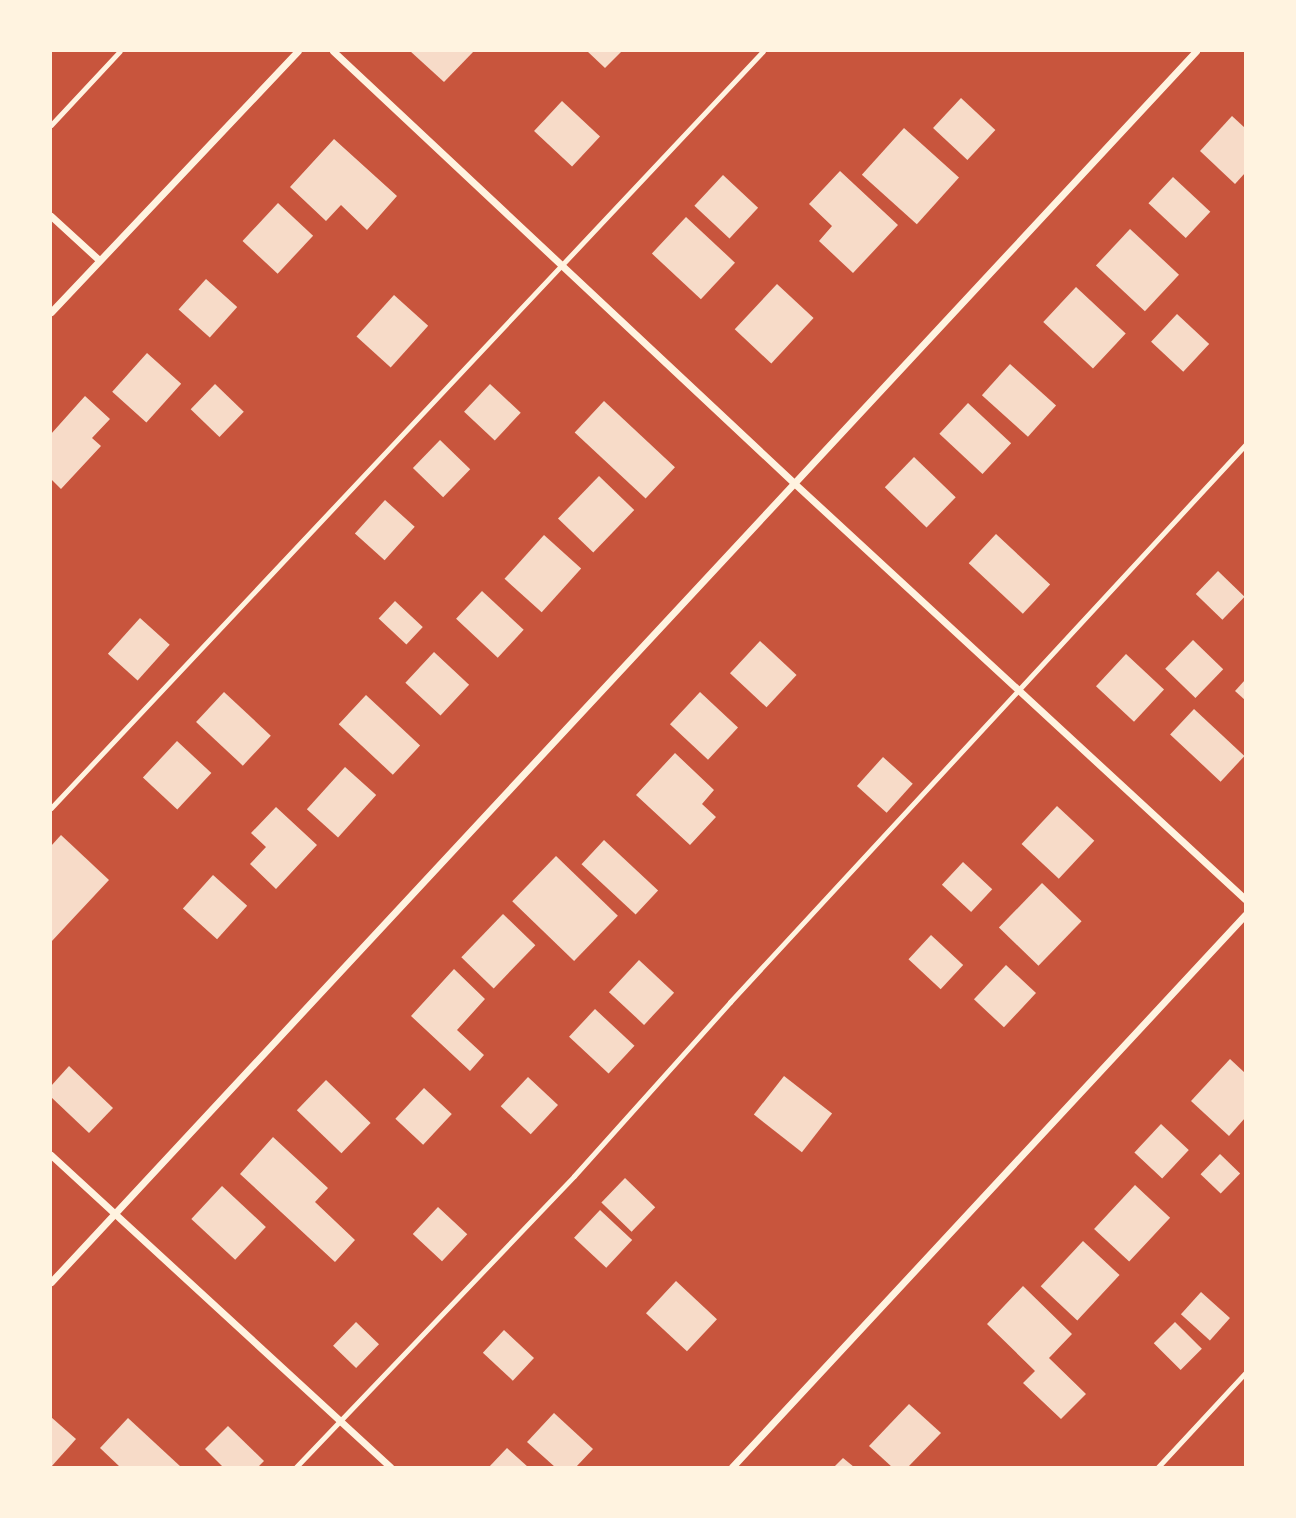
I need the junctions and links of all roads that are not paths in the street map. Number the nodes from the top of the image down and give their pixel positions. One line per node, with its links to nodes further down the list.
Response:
1 (120, 51): 6 (lane)
2 (298, 51): 8 (street)
3 (333, 51): 9 (street)
4 (763, 51): 9 (lane)
5 (1195, 51): 12 (street)
6 (51, 125)
7 (51, 216): 8 (street)
8 (99, 260): 10 (street)
9 (561, 265): 12 (street); 14 (lane)
10 (51, 312)
11 (1245, 445): 13 (lane)
12 (794, 483): 13 (street); 18 (street)
13 (1019, 691): 15 (street); 21 (lane)
14 (51, 807)
15 (1245, 899)
16 (1245, 915): 24 (street)
17 (51, 1155): 18 (street)
18 (114, 1214): 19 (street); 21 (street)
19 (51, 1282)
20 (1245, 1373): 25 (lane)
21 (339, 1421): 22 (lane); 23 (street)
22 (296, 1467)
23 (390, 1467)
24 (732, 1467)
25 (1158, 1467)

